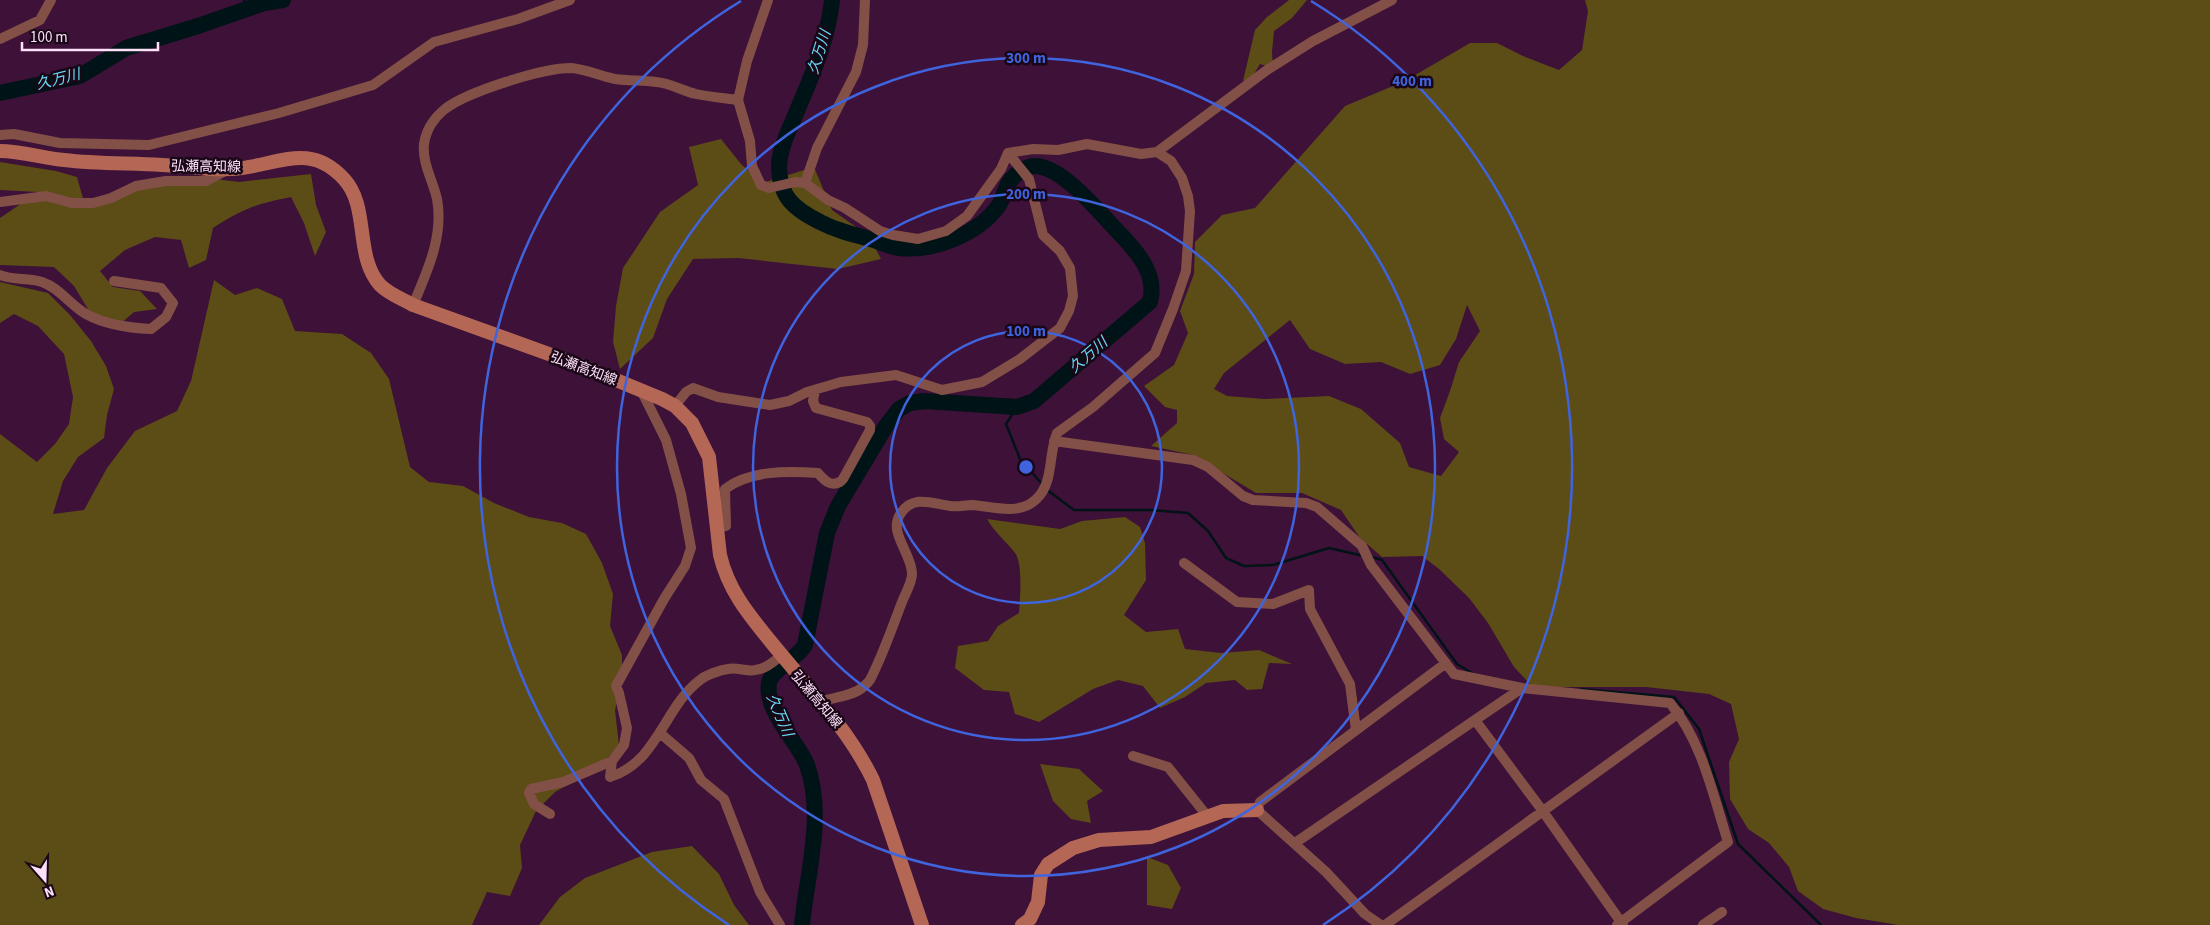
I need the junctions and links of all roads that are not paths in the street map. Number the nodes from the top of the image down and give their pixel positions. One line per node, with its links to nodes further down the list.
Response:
1 (51, 0): 6 (street)
2 (570, 0): 8 (street)
3 (768, 0): 7 (street)
4 (865, 0): 13 (street)
5 (1392, 0): 10 (street)
6 (0, 39)
7 (738, 100): 13 (street); 17 (street)
8 (0, 135)
9 (0, 151): 12 (main road, 弘瀬高知線)
10 (1157, 152): 11 (street); 21 (street)
11 (1011, 156): 13 (street); 19 (street)
12 (228, 169): 14 (street); 17 (main road, 弘瀬高知線)
13 (800, 182)
14 (0, 202)
15 (0, 275): 16 (street)
16 (114, 281)
17 (412, 305): 18 (main road, 弘瀬高知線)
18 (641, 390): 20 (main road, 弘瀬高知線); 33 (street)
19 (815, 390): 20 (street); 22 (street)
20 (675, 406): 22 (main road, 弘瀬高知線)
21 (1054, 441): 25 (street); 27 (street)
22 (718, 527): 24 (main road, 弘瀬高知線)
23 (1184, 563): 30 (street)
24 (783, 656): 27 (main road, 弘瀬高知線); 31 (street)
25 (1446, 663): 26 (street); 30 (street)
26 (1522, 688): 28 (street); 29 (street)
27 (819, 702): 42 (main road, 弘瀬高知線)
28 (1679, 713): 35 (street); 40 (street)
29 (1476, 720): 35 (street); 38 (street)
30 (1356, 730): 34 (street)
31 (660, 733): 33 (street); 41 (street)
32 (1133, 756): 37 (street)
33 (612, 761): 36 (street)
34 (1257, 810): 37 (main road); 38 (street)
35 (1542, 810): 40 (street); 45 (street)
36 (550, 814)
37 (1208, 817): 43 (main road)
38 (1295, 843): 44 (street)
39 (1722, 912): 46 (street)
40 (1620, 924)
41 (780, 925)
42 (922, 925)
43 (1022, 925)
44 (1381, 925)
45 (1385, 925)
46 (1703, 925)

